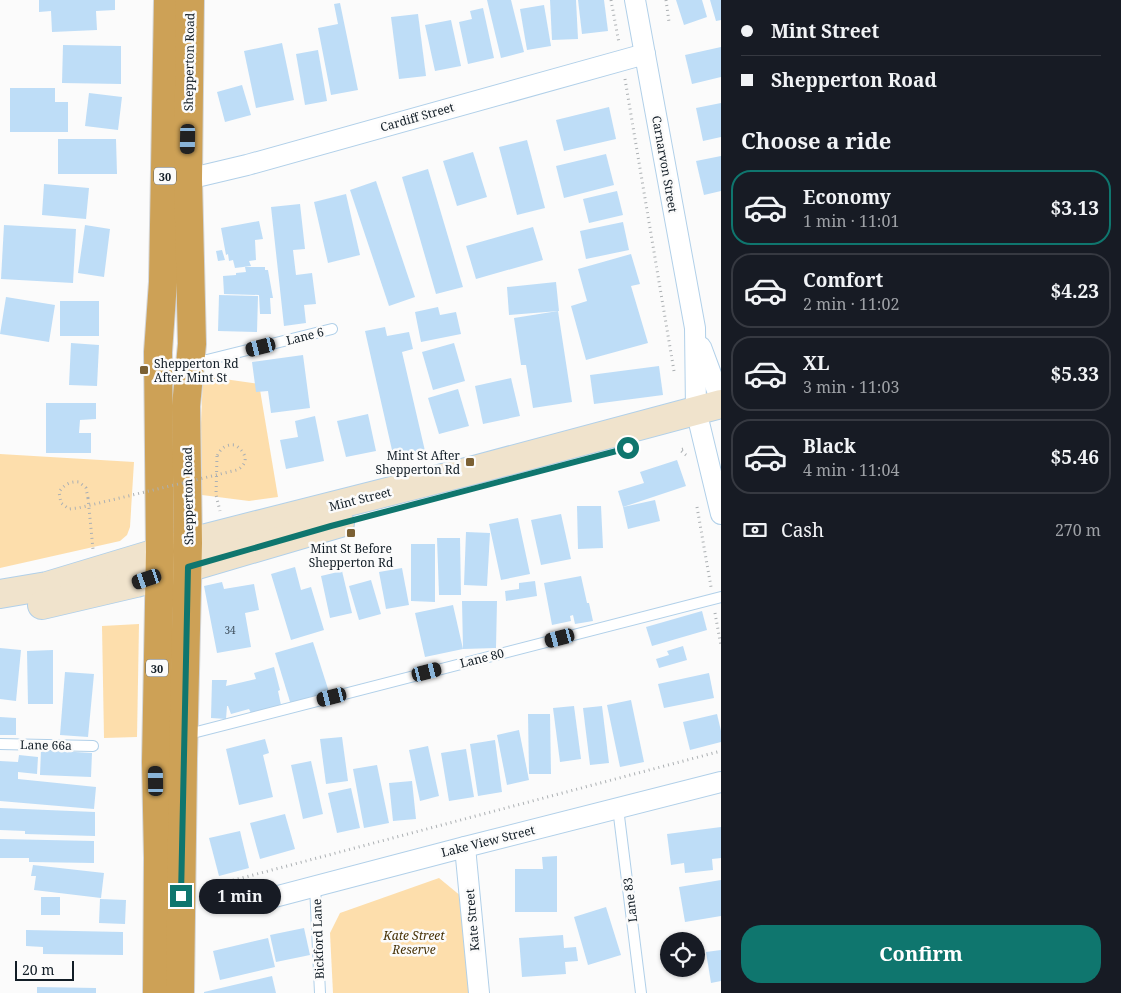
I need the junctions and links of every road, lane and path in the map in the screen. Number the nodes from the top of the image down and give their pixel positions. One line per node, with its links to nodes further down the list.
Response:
1 (168, 0): 20 (highway, Shepperton Road / 30)
2 (190, 0): 9 (highway, Shepperton Road / 30)
3 (611, 0): 8 (path)
4 (635, 0): 7 (street, Carnarvon Street)
5 (666, 0): 6 (path)
6 (669, 22)
7 (645, 54): 8 (street, Cardiff Street); 13 (street, Carnarvon Street)
8 (622, 60): 9 (street, Cardiff Street); 12 (path)
9 (188, 179): 11 (highway, Shepperton Road / 30)
10 (332, 329): 11 (lane, Lane 6)
11 (190, 362): 19 (highway, Shepperton Road / 30)
12 (675, 377)
13 (709, 418): 14 (path); 16 (street, Carnarvon Street); 19 (main road, Mint Street)
14 (688, 456)
15 (696, 502): 22 (path)
16 (721, 514)
17 (222, 518): 18 (path, bridge)
18 (92, 536)
19 (188, 555): 20 (main road, Mint Street); 25 (highway, Shepperton Road / 30)
20 (159, 563): 21 (main road, Mint Street); 23 (main road, Mint Street); 35 (highway, Shepperton Road / 30)
21 (0, 594)
22 (717, 598): 24 (path); 25 (lane, Lane 80)
23 (0, 608)
24 (721, 646)
25 (184, 735): 36 (highway, Shepperton Road / 30)
26 (0, 744): 27 (lane, Lane 66a)
27 (93, 746)
28 (721, 751): 33 (path)
29 (721, 782): 30 (street, Lake View Street)
30 (618, 808): 31 (street, Lake View Street); 39 (lane, Lane 83)
31 (465, 847): 32 (street, Lake View Street); 38 (street, Kate Street)
32 (315, 886): 34 (street, Lake View Street); 37 (lane, Bickford Lane)
33 (201, 888)
34 (255, 902)
35 (157, 993)
36 (180, 993)
37 (320, 993)
38 (478, 993)
39 (641, 993)

